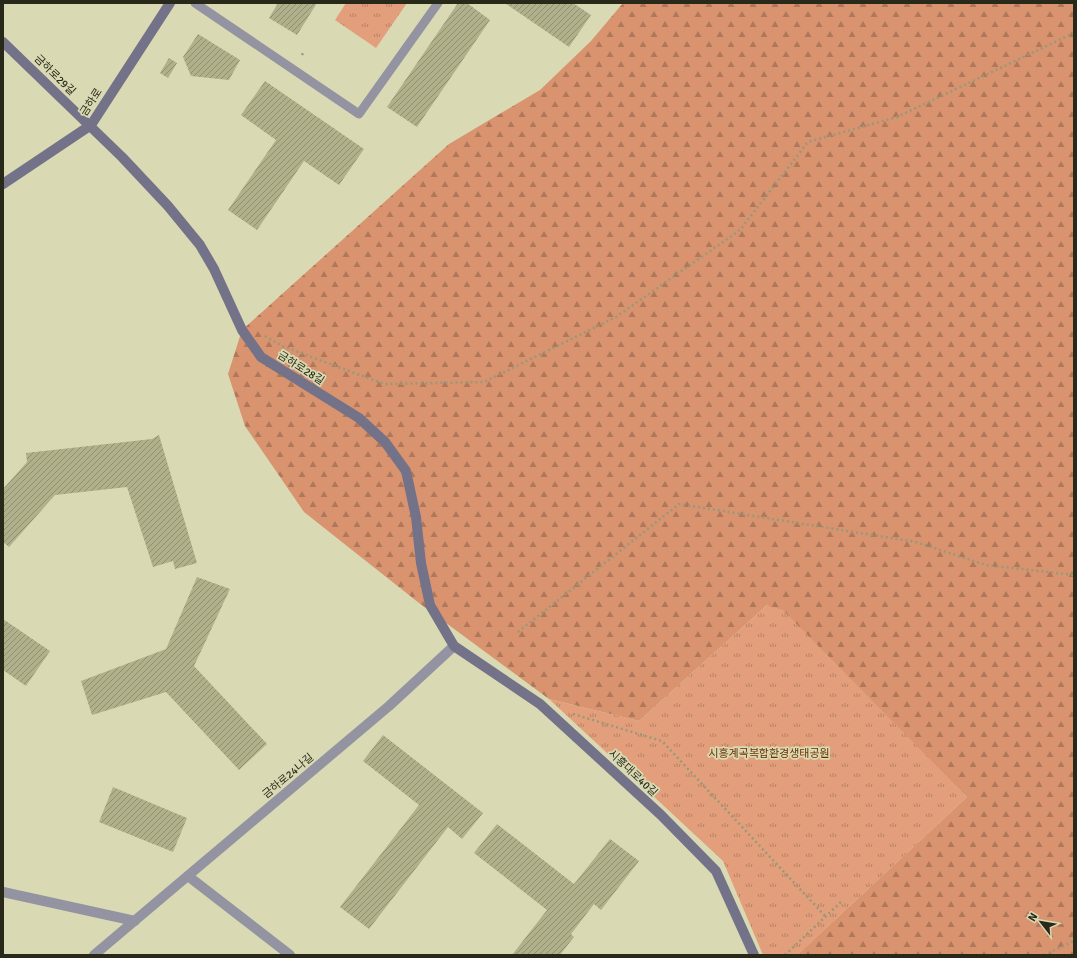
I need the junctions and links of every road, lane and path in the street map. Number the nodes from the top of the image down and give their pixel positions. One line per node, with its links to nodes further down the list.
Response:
1 (170, 3): 8 (street, 금하로)
2 (195, 3): 3 (lane)
3 (438, 3)
4 (1074, 33): 10 (path)
5 (3, 42): 8 (street, 금하로29길)
6 (304, 51): 7 (path)
7 (302, 55)
8 (90, 125): 9 (street, 금하로); 13 (street, 금하로28길)
9 (3, 184)
10 (262, 334)
11 (1074, 576): 12 (path)
12 (518, 632)
13 (454, 646): 15 (street, 금하로24나길); 23 (street, 시흥대로40길)
14 (571, 713): 18 (path)
15 (188, 876): 19 (street, 금하로24나길); 22 (street)
16 (3, 892): 19 (street)
17 (843, 900): 18 (path)
18 (825, 916): 24 (path)
19 (135, 921): 21 (street, 금하로24나길)
20 (1074, 941): 25 (path)
21 (94, 955)
22 (290, 955)
23 (754, 955)
24 (785, 955)
25 (1044, 955)

